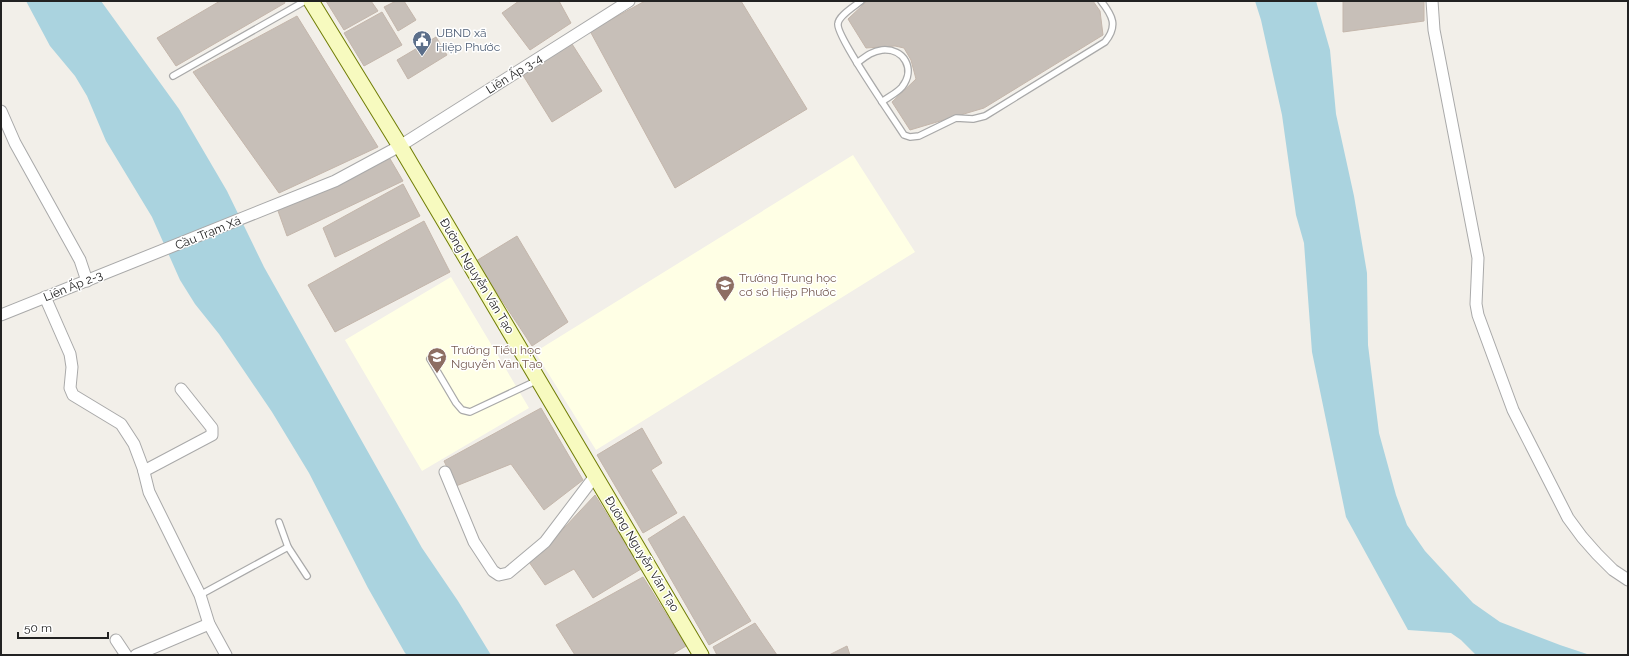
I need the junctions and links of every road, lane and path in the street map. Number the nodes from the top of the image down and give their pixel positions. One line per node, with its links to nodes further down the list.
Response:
1 (629, 1): 10 (street, Liên Ấp 3-4)
2 (861, 1): 6 (lane)
3 (1101, 1): 8 (lane)
4 (1432, 1): 24 (street)
5 (310, 2): 7 (lane); 10 (main road, Đường Nguyễn Văn Tạo)
6 (857, 63): 8 (lane); 8 (lane)
7 (173, 76)
8 (882, 102)
9 (1, 111): 12 (street)
10 (400, 146): 11 (street, Cầu Trạm Xá); 16 (main road, Đường Nguyễn Văn Tạo)
11 (145, 258): 12 (street, Liên Ấp 2-3)
12 (87, 281): 13 (street, Liên Ấp 2-3)
13 (45, 297): 14 (street, Liên Ấp 2-3); 18 (street)
14 (1, 315)
15 (430, 359): 16 (lane)
16 (538, 380): 20 (main road, Đường Nguyễn Văn Tạo)
17 (181, 389): 18 (street)
18 (144, 471): 25 (street)
19 (445, 472): 20 (street)
20 (595, 476): 31 (main road, Đường Nguyễn Văn Tạo)
21 (279, 522): 22 (lane)
22 (288, 547): 23 (lane); 25 (lane)
23 (307, 576)
24 (1628, 580)
25 (200, 595): 26 (street)
26 (209, 624): 29 (street); 30 (street)
27 (116, 640): 28 (street)
28 (126, 655)
29 (136, 655)
30 (226, 655)
31 (701, 655)

